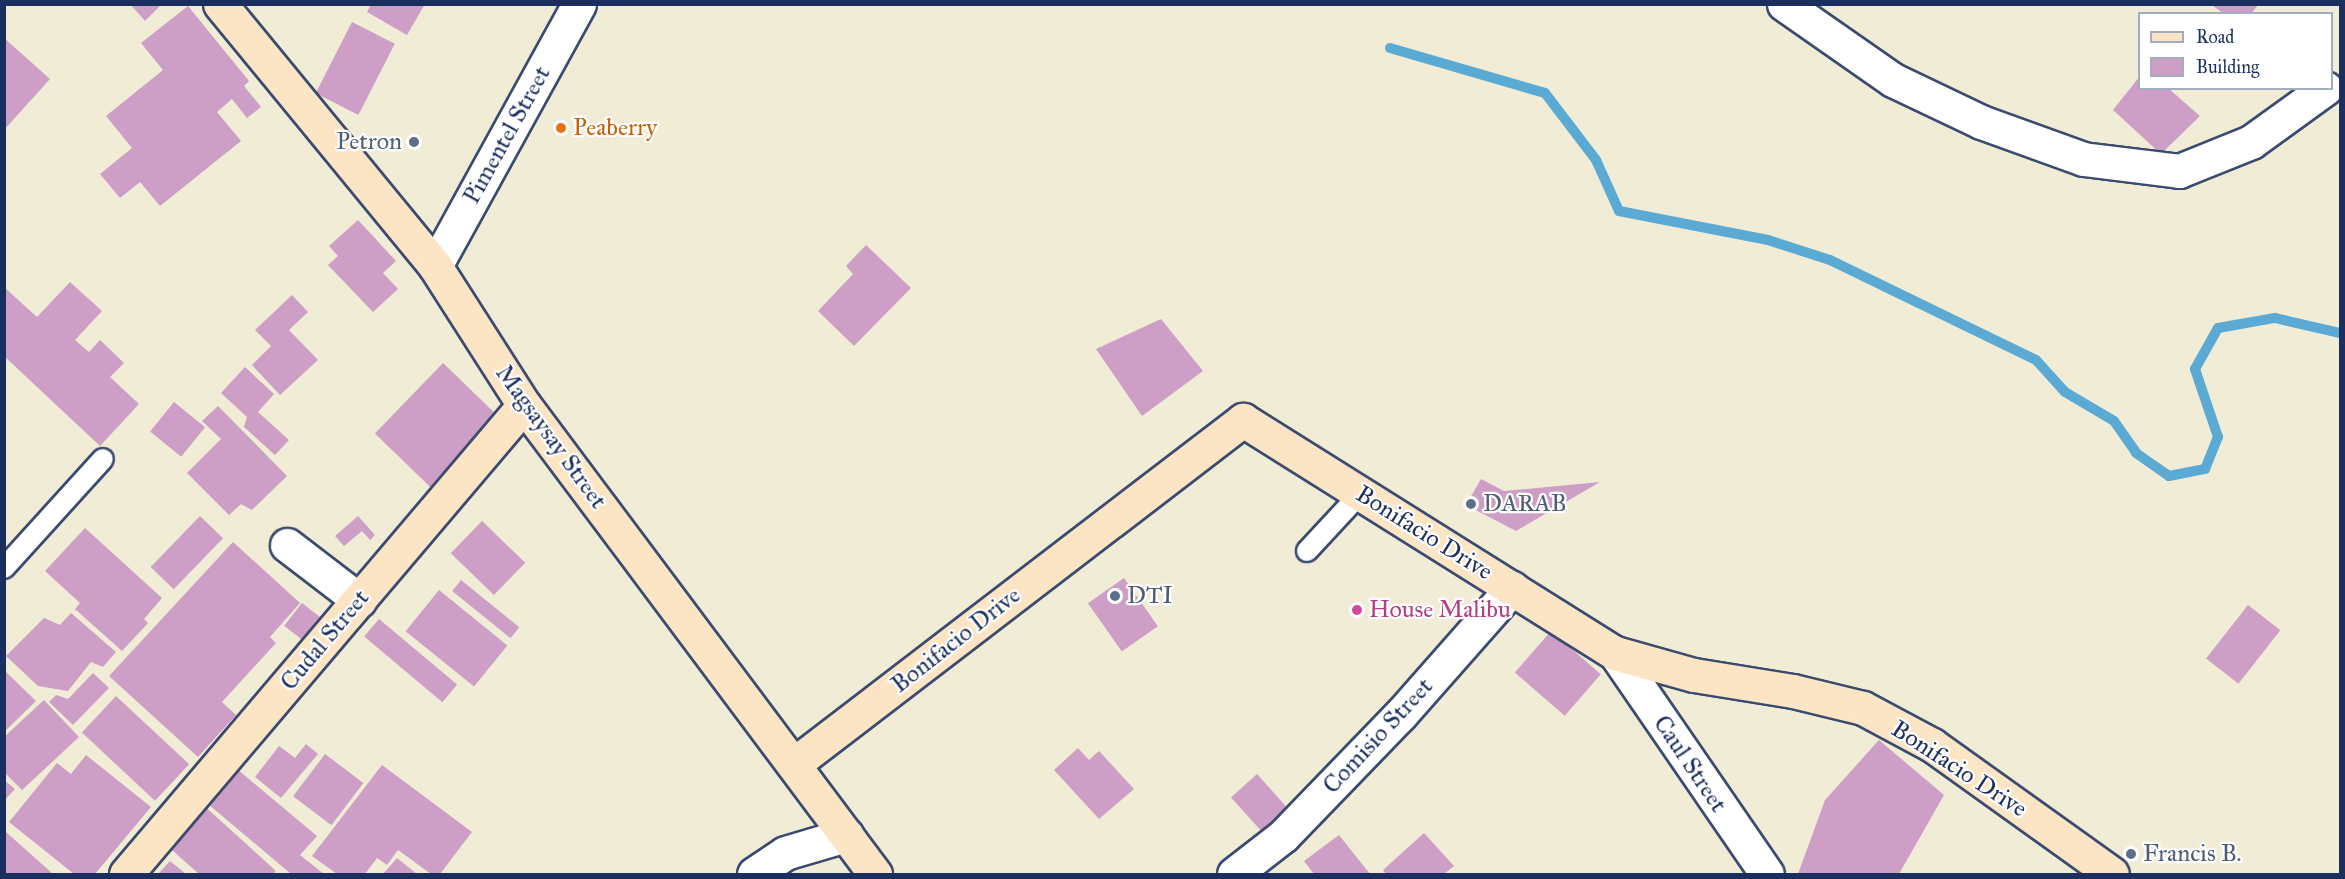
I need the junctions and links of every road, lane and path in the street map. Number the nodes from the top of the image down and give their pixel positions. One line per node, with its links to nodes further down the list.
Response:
1 (220, 4): 5 (street, Magsaysay Street)
2 (579, 4): 5 (street, Pimentel Street)
3 (1784, 4): 4 (street)
4 (2323, 90)
5 (435, 266): 6 (street, Magsaysay Street)
6 (524, 405): 13 (street, Cudal Street); 15 (street, Magsaysay Street)
7 (103, 459): 11 (lane)
8 (1360, 494): 10 (lane); 12 (street, Bonifacio Drive); 15 (street, Bonifacio Drive)
9 (286, 545): 13 (street)
10 (1307, 551)
11 (4, 568)
12 (1512, 588): 14 (street, Bonifacio Drive); 20 (street, Comisio Street)
13 (359, 600): 17 (street, Cudal Street)
14 (1615, 653): 21 (street, Caul Street); 22 (street, Bonifacio Drive)
15 (794, 764): 16 (street, Magsaysay Street)
16 (846, 835): 18 (street); 19 (street, Magsaysay Street)
17 (126, 874)
18 (754, 874)
19 (875, 874)
20 (1234, 874)
21 (1767, 874)
22 (2112, 874)

